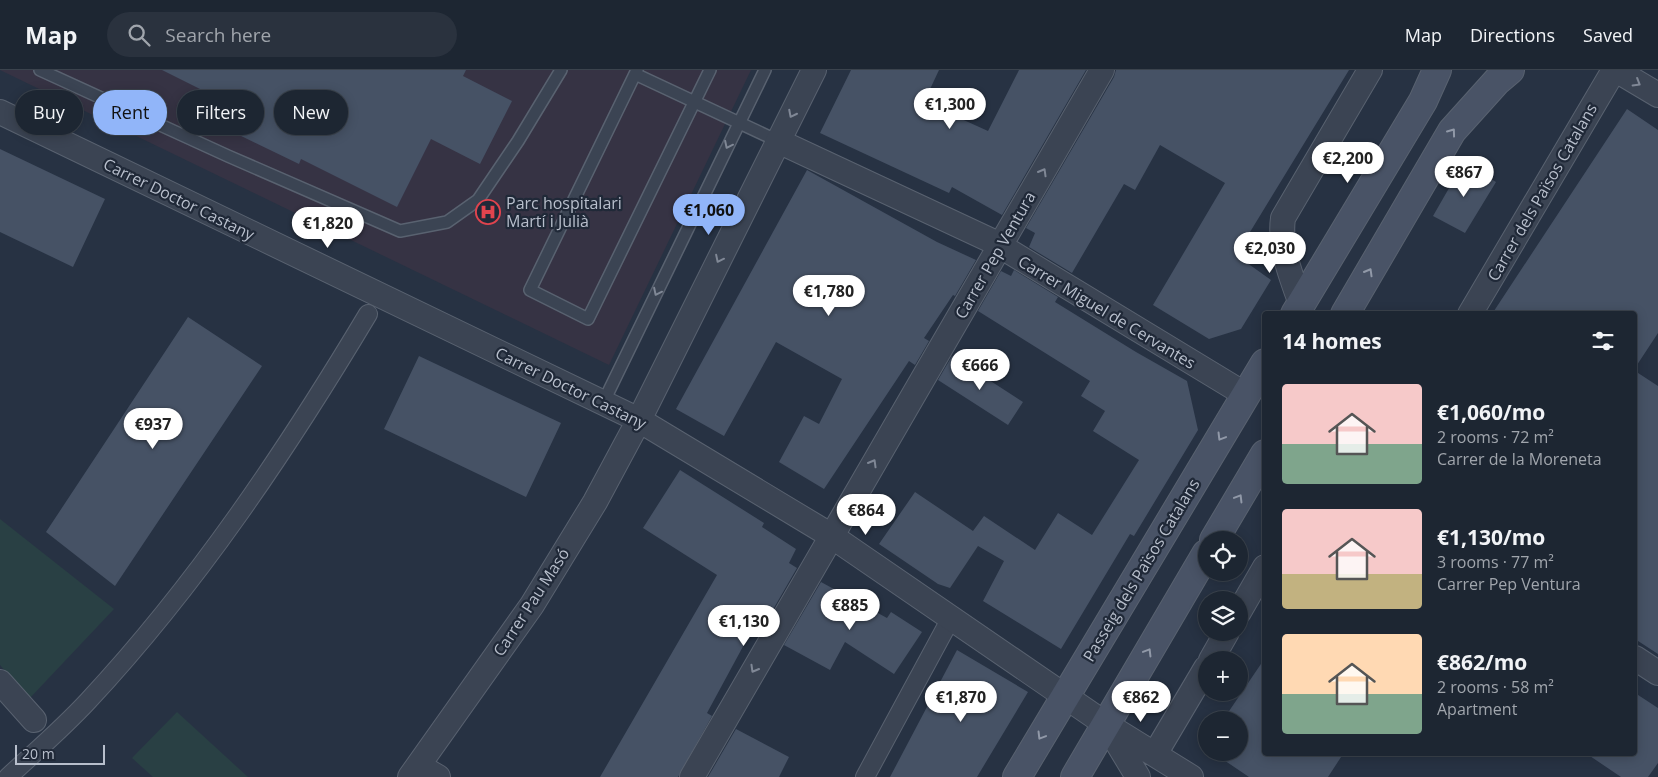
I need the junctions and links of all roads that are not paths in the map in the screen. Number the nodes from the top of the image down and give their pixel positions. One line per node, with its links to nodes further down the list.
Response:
1 (40, 70): 2 (lane)
2 (561, 70)
3 (710, 70): 13 (lane)
4 (765, 70): 15 (lane)
5 (814, 70): 16 (street, Carrer Pau Masó, one-way to 16)
6 (1102, 70): 17 (street, Carrer Pep Ventura, one-way to 6)
7 (1370, 70): 18 (street)
8 (1437, 70): 18 (main road)
9 (1510, 70): 19 (main road, one-way to 9)
10 (1615, 70): 12 (street, one-way to 12); 20 (street, Carrer dels Països Catalans)
11 (636, 72): 13 (lane); 13 (lane)
12 (1658, 95)
13 (694, 102): 15 (lane)
14 (0, 112): 24 (street, Carrer Doctor Castany)
15 (740, 122): 16 (lane); 24 (lane, one-way to 24)
16 (778, 141): 17 (street, Carrer Miguel de Cervantes); 25 (street, Carrer Pau Masó, one-way to 25)
17 (1000, 247): 23 (street, Carrer Miguel de Cervantes); 28 (street, Carrer Pep Ventura, one-way to 17)
18 (1298, 309)
19 (1347, 311)
20 (1472, 311)
21 (368, 314): 42 (street)
22 (1262, 368): 23 (main road, Passeig dels Països Catalans)
23 (1246, 395): 37 (main road, Passeig dels Països Catalans, one-way to 37)
24 (603, 403): 25 (street, Carrer Doctor Castany)
25 (639, 420): 28 (street, Carrer Doctor Castany); 41 (street, Carrer Pau Masó)
26 (1262, 459): 27 (main road, one-way to 26)
27 (1219, 531)
28 (830, 536): 32 (street, Carrer Doctor Castany); 43 (street, Carrer Pep Ventura, one-way to 43)
29 (1198, 568): 39 (main road, one-way to 29)
30 (1262, 573): 31 (street)
31 (1248, 597)
32 (951, 618): 37 (street, Carrer Doctor Castany); 44 (street)
33 (1637, 659): 34 (street)
34 (1658, 673)
35 (1198, 681): 40 (street)
36 (0, 682): 38 (street)
37 (1066, 696): 39 (street, Carrer Doctor Castany); 45 (main road, Passeig dels Països Catalans, one-way to 45)
38 (34, 720)
39 (1107, 725): 40 (street, Carrer Doctor Castany); 46 (main road); 47 (street)
40 (1155, 754): 48 (street, Carrer Doctor Castany)
41 (422, 773)
42 (8, 777)
43 (692, 777)
44 (865, 777)
45 (1017, 777)
46 (1075, 777)
47 (1138, 777)
48 (1191, 777)

